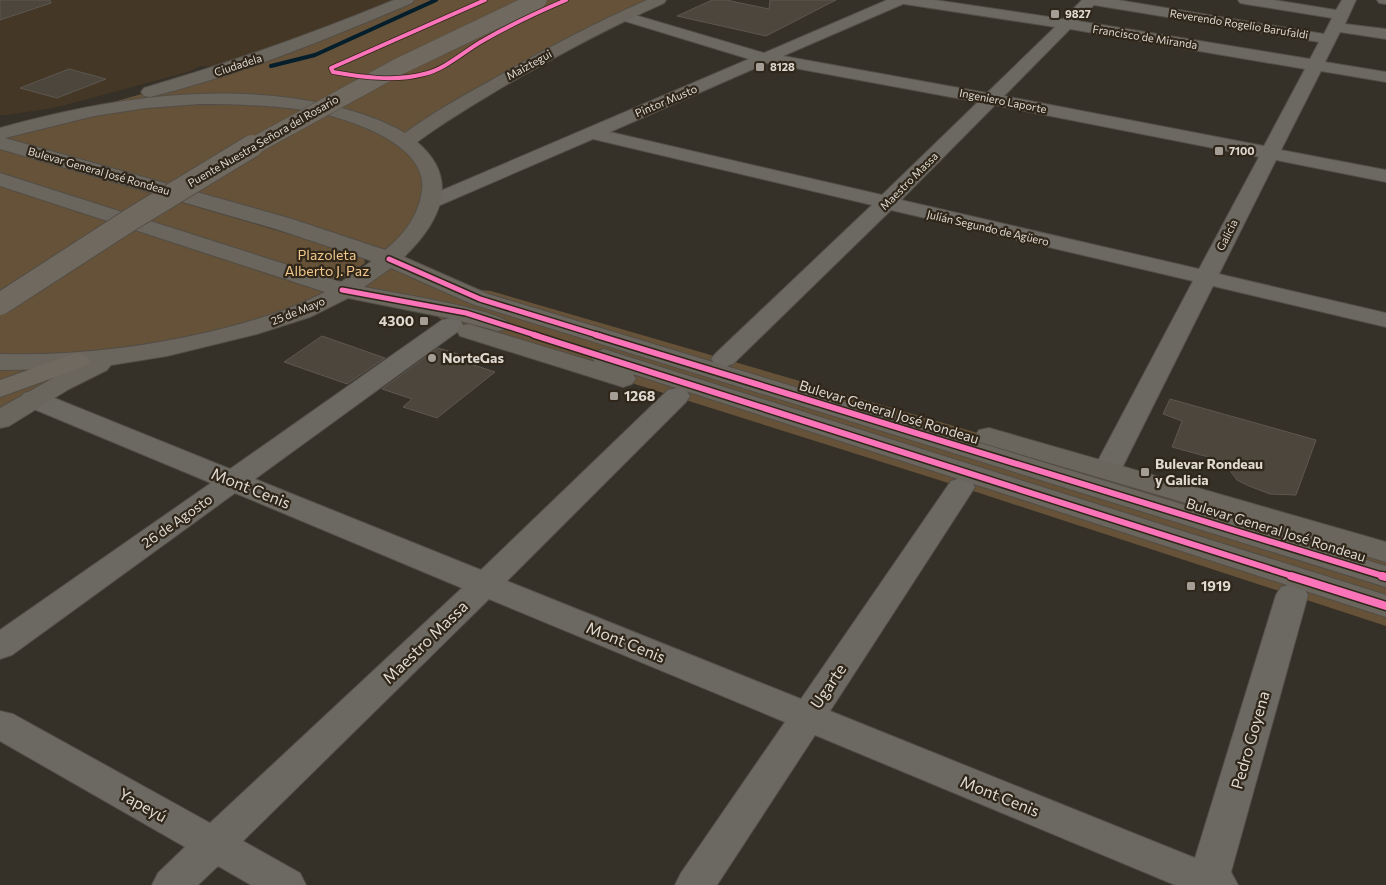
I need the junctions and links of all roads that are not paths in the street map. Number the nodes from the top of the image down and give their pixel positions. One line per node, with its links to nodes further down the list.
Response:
1 (407, 0): 17 (main road, Ciudadela)
2 (520, 0): 30 (highway, Puente Nuestra Señora del Rosario)
3 (538, 0): 33 (highway, Puente Nuestra Señora del Rosario, bridge)
4 (659, 0): 9 (main road, Maiztegui)
5 (900, 0): 13 (street, Pintor Musto)
6 (904, 0): 11 (street, Francisco de Miranda)
7 (1091, 0): 10 (street, Reverendo Rogelio Barufaldi); 11 (street, Maestro Massa)
8 (1245, 0): 10 (street)
9 (623, 16): 13 (street, Ingeniero Laporte); 21 (main road, Maiztegui)
10 (1338, 20): 12 (street); 14 (street, Galicia)
11 (1067, 24): 14 (street, Francisco de Miranda); 16 (street, Maestro Massa)
12 (1386, 34)
13 (764, 58): 16 (street, Ingeniero Laporte); 19 (street, Pintor Musto)
14 (1314, 65): 15 (street, Francisco de Miranda); 23 (street, Galicia)
15 (1386, 77)
16 (992, 99): 23 (street, Ingeniero Laporte); 27 (street, Maestro Massa)
17 (59, 118): 18 (main road); 20 (main road, 25 de Mayo); 21 (main road, 25 de Mayo)
18 (0, 125)
19 (591, 133): 26 (street, Pintor Musto); 27 (street, Julián Segundo de Agüero)
20 (0, 134)
21 (406, 141): 26 (main road, 25 de Mayo)
22 (0, 143): 28 (main road, Bulevar General José Rondeau)
23 (1269, 153): 24 (street, Ingeniero Laporte); 29 (street, Galicia)
24 (1386, 176)
25 (0, 179): 32 (main road)
26 (431, 202): 28 (main road, 25 de Mayo)
27 (886, 204): 29 (street, Julián Segundo de Agüero); 38 (street, Maestro Massa)
28 (389, 259): 31 (main road, Bulevar General José Rondeau); 32 (main road, 25 de Mayo)
29 (1205, 279): 35 (street, Julián Segundo de Agüero); 45 (street, Galicia)
30 (0, 286)
31 (454, 287): 38 (main road, Bulevar General José Rondeau); 49 (main road, Bulevar General José Rondeau)
32 (342, 290): 34 (main road); 37 (main road, 25 de Mayo)
33 (0, 304)
34 (420, 305): 36 (main road); 52 (main road)
35 (1386, 320)
36 (451, 326): 42 (main road); 46 (street, 26 de Agosto)
37 (118, 357): 39 (main road, 25 de Mayo); 43 (main road)
38 (724, 359): 45 (main road, Bulevar General José Rondeau)
39 (77, 361): 40 (main road, 25 de Mayo); 41 (highway)
40 (0, 362)
41 (0, 389)
42 (678, 396): 47 (main road); 50 (street, Maestro Massa)
43 (32, 399): 44 (main road); 46 (street, Mont Cenis)
44 (0, 420)
45 (1107, 470): 48 (main road, Bulevar General José Rondeau)
46 (234, 480): 50 (street, Mont Cenis); 54 (street, 26 de Agosto)
47 (961, 487): 51 (main road); 55 (street, Ugarte)
48 (1386, 552)
49 (1386, 577)
50 (486, 584): 55 (street, Mont Cenis); 57 (street, Maestro Massa)
51 (1292, 595): 53 (main road); 58 (street, Pedro Goyena)
52 (1386, 606)
53 (1386, 626)
54 (0, 647)
55 (808, 717): 58 (street, Mont Cenis); 61 (street, Ugarte)
56 (0, 724): 57 (street, Yapeyú)
57 (214, 844): 59 (street, Maestro Massa); 60 (street, Yapeyú)
58 (1211, 884)
59 (172, 885)
60 (286, 885)
61 (695, 885)

